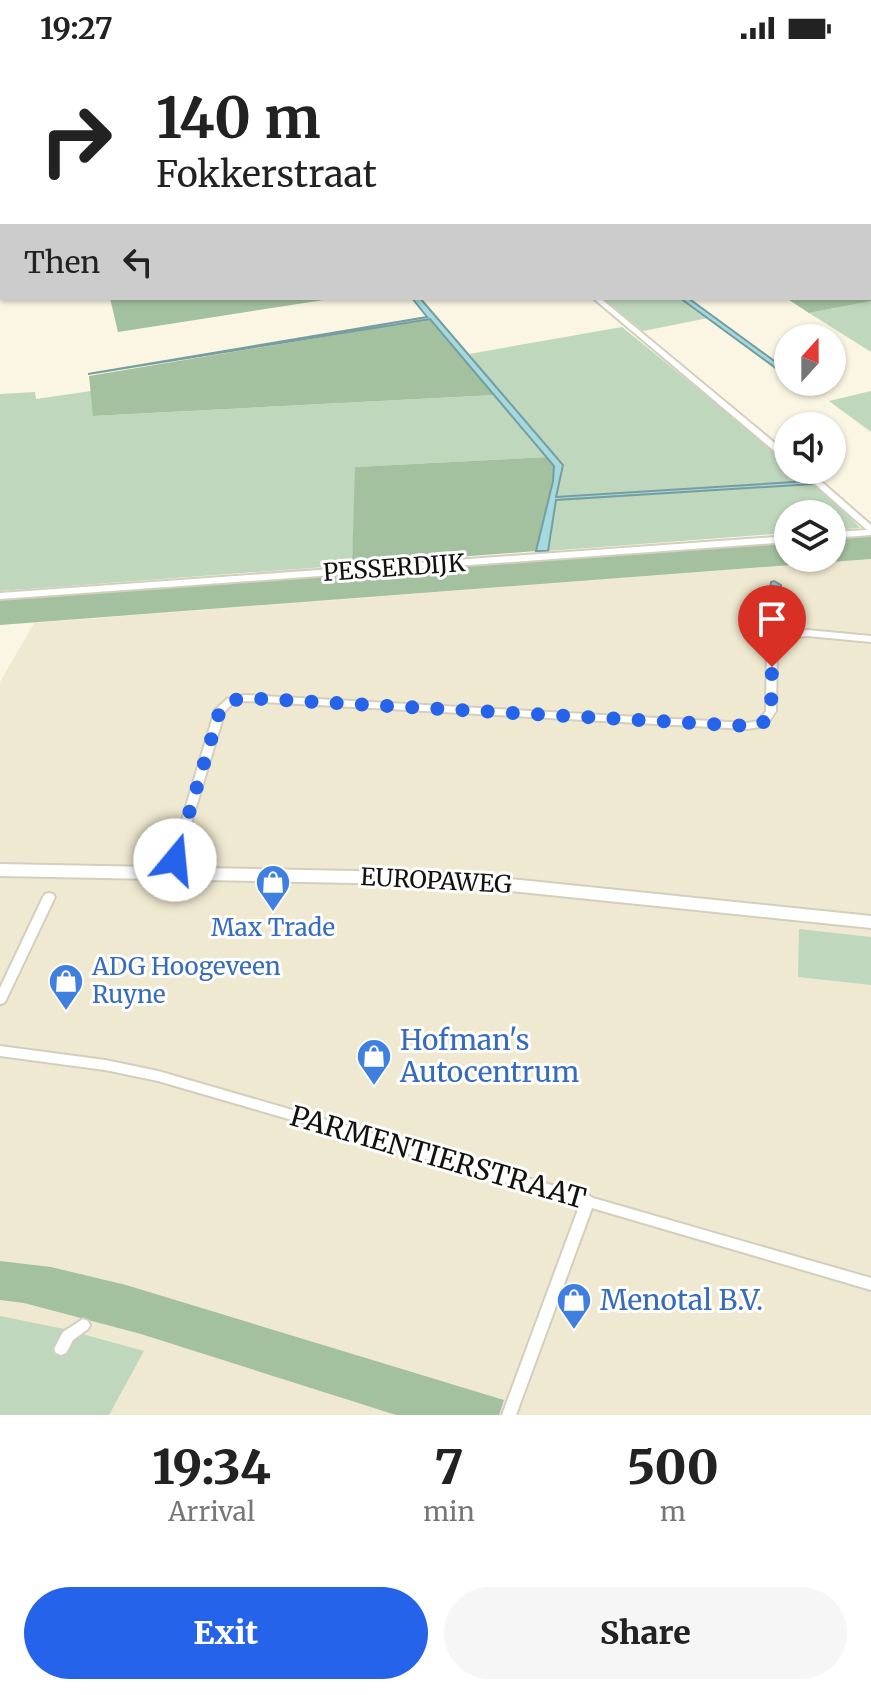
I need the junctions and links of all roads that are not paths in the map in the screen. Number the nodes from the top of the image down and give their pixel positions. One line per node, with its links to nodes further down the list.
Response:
1 (598, 300): 2 (street)
2 (774, 446)
3 (819, 484): 4 (street)
4 (871, 531): 5 (street)
5 (846, 534)
6 (774, 540): 7 (street, PESSERDIJK)
7 (0, 596)
8 (871, 639): 10 (street)
9 (0, 870): 10 (main road, EUROPAWEG)
10 (171, 873): 12 (main road, EUROPAWEG)
11 (49, 897): 13 (street)
12 (871, 922)
13 (0, 1000)
14 (0, 1051): 15 (street, PARMENTIERSTRAAT)
15 (588, 1200): 16 (street, PARMENTIERSTRAAT); 19 (street)
16 (871, 1284)
17 (83, 1325): 18 (street)
18 (61, 1349)
19 (509, 1415)

